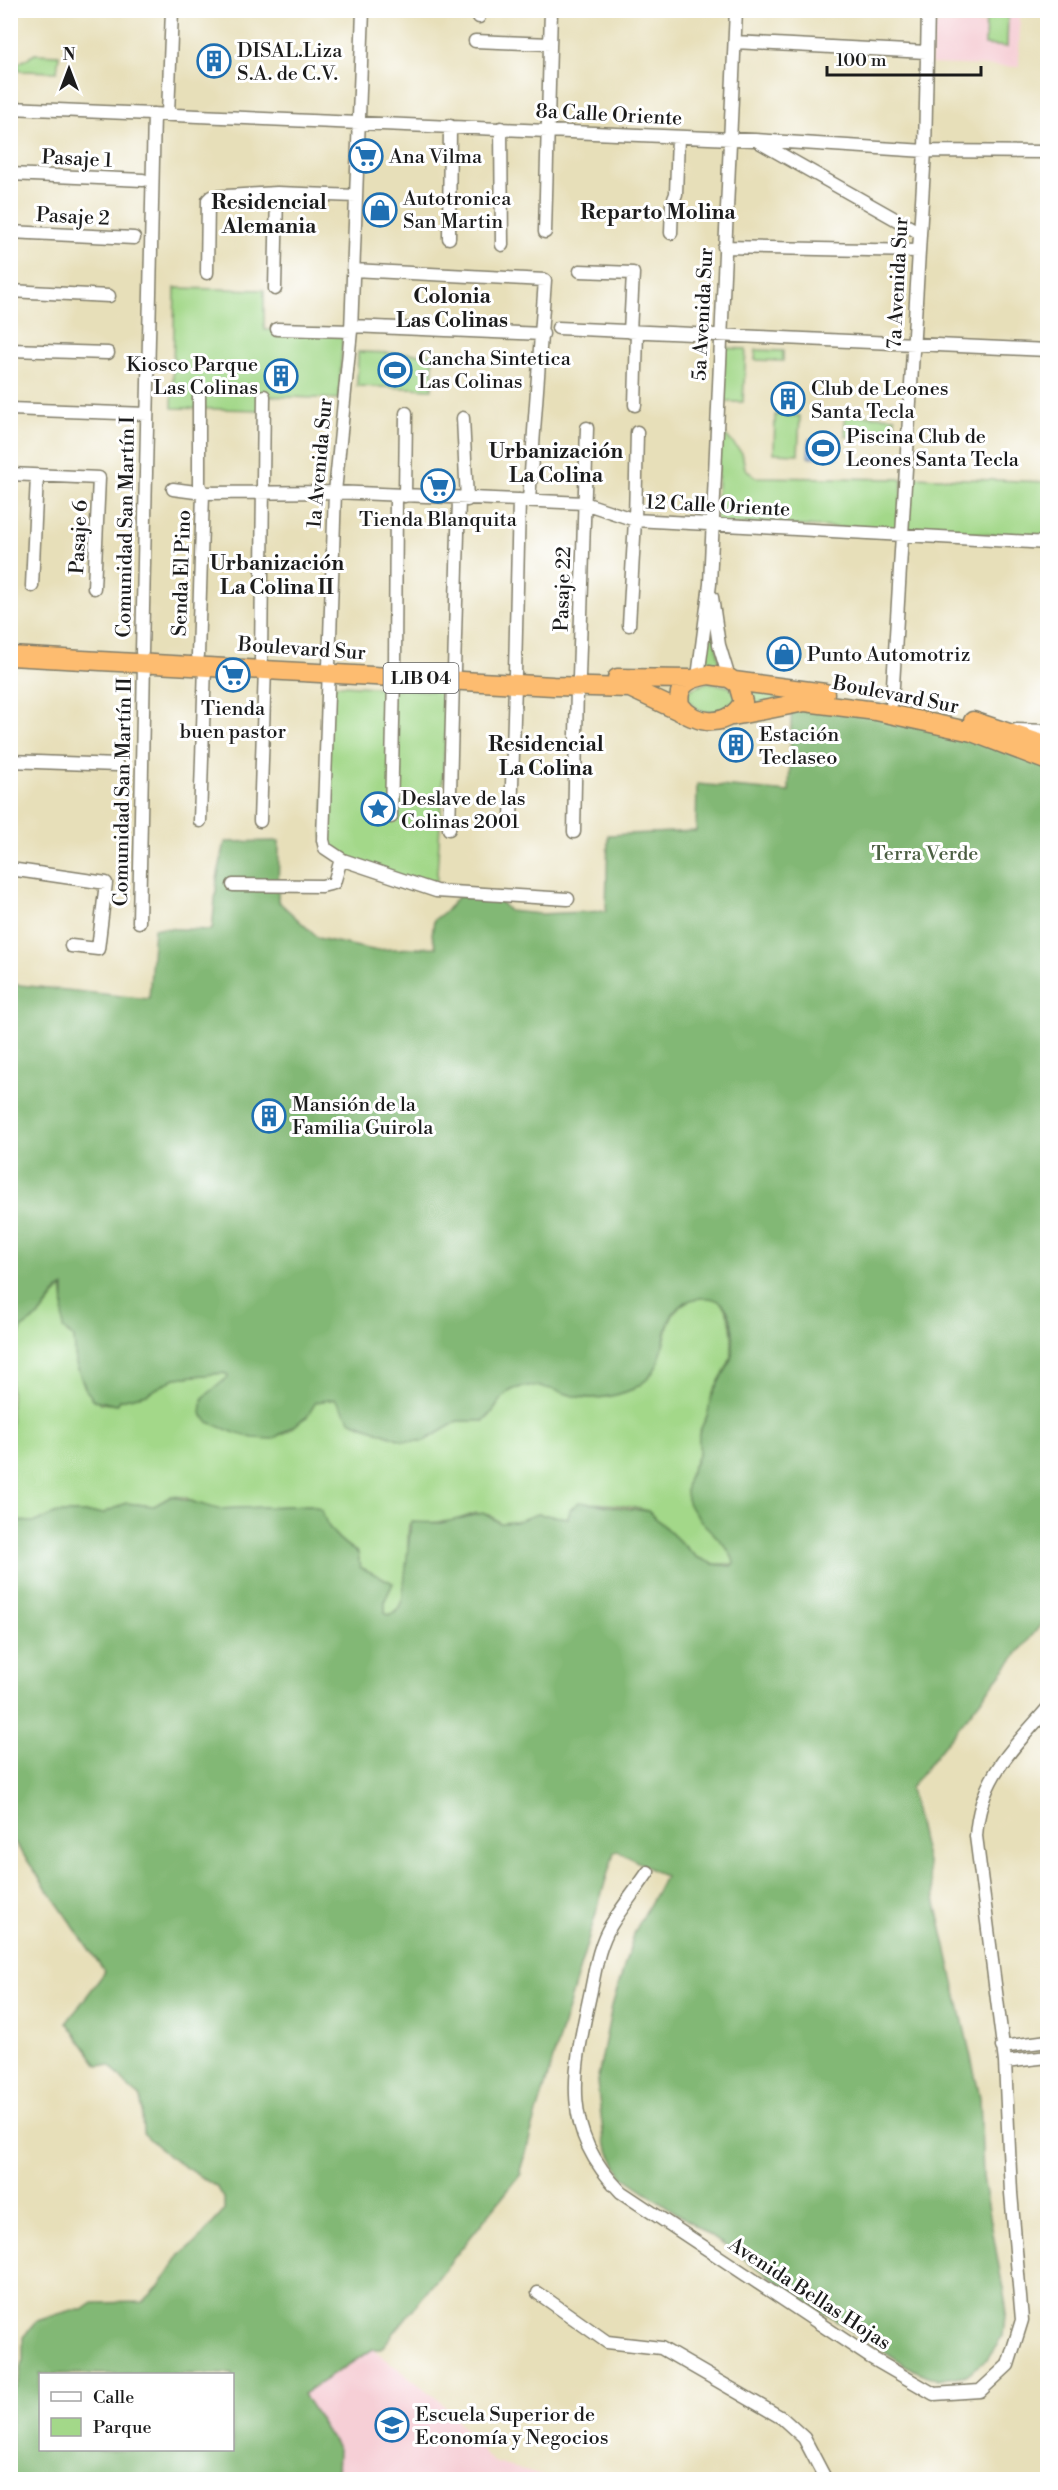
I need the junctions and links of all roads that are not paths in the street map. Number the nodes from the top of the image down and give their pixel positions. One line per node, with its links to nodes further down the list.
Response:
1 (172, 10): 12 (street)
2 (363, 10): 13 (street, 1a Avenida Sur)
3 (551, 10): 8 (street)
4 (736, 10): 7 (street, 5a Avenida Sur)
5 (928, 10): 9 (street, 7a Avenida Sur)
6 (475, 41): 8 (street)
7 (735, 42): 9 (street); 18 (street, 5a Avenida Sur)
8 (550, 44): 16 (street)
9 (926, 52): 20 (street, 7a Avenida Sur)
10 (10, 108): 11 (street, 8a Calle Oriente)
11 (154, 114): 12 (street, 8a Calle Oriente); 56 (street, Comunidad San Martín I)
12 (168, 114): 13 (street, 8a Calle Oriente)
13 (358, 122): 14 (street, 8a Calle Oriente); 25 (street, 1a Avenida Sur)
14 (450, 126): 15 (street, 8a Calle Oriente); 31 (street)
15 (501, 128): 16 (street, 8a Calle Oriente); 32 (street)
16 (548, 130): 17 (street, 8a Calle Oriente); 27 (street)
17 (678, 137): 18 (street, 8a Calle Oriente); 28 (street)
18 (730, 139): 19 (street, 8a Calle Oriente); 33 (street, 5a Avenida Sur)
19 (755, 140): 20 (street, 8a Calle Oriente); 29 (street)
20 (925, 151): 21 (street, 8a Calle Oriente); 29 (street, 7a Avenida Sur)
21 (1047, 152)
22 (10, 174): 23 (street, Pasaje 1)
23 (142, 180)
24 (277, 193): 25 (street); 37 (street); 38 (street)
25 (356, 196): 35 (street, 1a Avenida Sur)
26 (10, 232): 30 (street, Pasaje 2)
27 (545, 232)
28 (671, 233)
29 (920, 233): 34 (street, 7a Avenida Sur)
30 (134, 238)
31 (449, 238)
32 (502, 245)
33 (724, 247): 34 (street); 46 (street, 5a Avenida Sur)
34 (919, 251): 47 (street, 7a Avenida Sur)
35 (353, 270): 43 (street, 1a Avenida Sur); 45 (street)
36 (580, 271): 44 (street)
37 (207, 273)
38 (275, 289)
39 (10, 291): 40 (street)
40 (109, 296)
41 (558, 328): 44 (street)
42 (277, 329): 43 (street)
43 (351, 329): 45 (street); 63 (street, 1a Avenida Sur)
44 (633, 332): 46 (street); 53 (street)
45 (543, 334): 68 (street)
46 (720, 335): 47 (street); 71 (street, 5a Avenida Sur)
47 (913, 344): 49 (street); 72 (street, 7a Avenida Sur)
48 (10, 350): 50 (street)
49 (1047, 350)
50 (108, 353)
51 (200, 388): 64 (street, Senda El Pino)
52 (264, 396): 65 (street)
53 (636, 405)
54 (10, 409): 56 (street)
55 (406, 413): 66 (street)
56 (147, 414): 80 (street, Comunidad San Martín I)
57 (464, 418): 67 (street)
58 (587, 428): 69 (street, Pasaje 22)
59 (637, 432): 70 (street)
60 (10, 474): 61 (street, Pasaje 6)
61 (37, 476): 75 (street); 76 (street, Pasaje 6)
62 (173, 489): 64 (street, 12 Calle Oriente)
63 (335, 492): 65 (street, 12 Calle Oriente); 66 (street, 12 Calle Oriente); 83 (street, 1a Avenida Sur)
64 (203, 493): 65 (street, 12 Calle Oriente); 81 (street, Senda El Pino)
65 (261, 493): 82 (street)
66 (400, 495): 67 (street, 12 Calle Oriente); 84 (street)
67 (463, 499): 68 (street, 12 Calle Oriente); 85 (street)
68 (524, 500): 69 (street, 12 Calle Oriente); 87 (street)
69 (584, 503): 70 (street, 12 Calle Oriente); 89 (street, Pasaje 22)
70 (635, 520): 71 (street, 12 Calle Oriente); 77 (street)
71 (712, 526): 72 (street, 12 Calle Oriente); 74 (street, 5a Avenida Sur)
72 (902, 534): 73 (street, 12 Calle Oriente); 90 (street, 7a Avenida Sur)
73 (1047, 543)
74 (710, 584): 86 (street, 5a Avenida Sur); 88 (street, 5a Avenida Sur)
75 (32, 586)
76 (94, 588)
77 (629, 625)
78 (10, 644): 80 (highway, Boulevard Sur / LIB 04)
79 (10, 656): 80 (highway, Boulevard Sur / LIB 04)
80 (143, 657): 81 (highway, Boulevard Sur / LIB 04); 109 (street, Comunidad San Martín II)
81 (201, 660): 82 (highway, Boulevard Sur / LIB 04); 101 (street, Senda El Pino)
82 (263, 664): 83 (highway, Boulevard Sur / LIB 04); 102 (street)
83 (328, 667): 84 (highway, Boulevard Sur / LIB 04); 105 (street, 1a Avenida Sur)
84 (395, 671): 85 (highway, Boulevard Sur / LIB 04); 99 (street)
85 (454, 675): 87 (highway, Boulevard Sur / LIB 04); 103 (street)
86 (694, 678): 88 (highway, LIB 04); 89 (highway, Boulevard Sur / LIB 04); 92 (highway)
87 (515, 679): 89 (highway, Boulevard Sur / LIB 04); 100 (street)
88 (731, 679): 90 (highway, Boulevard Sur / LIB 04); 91 (highway)
89 (578, 682): 92 (highway, Boulevard Sur / LIB 04); 104 (street, Pasaje 22)
90 (892, 702): 93 (highway, Boulevard Sur / LIB 04)
91 (733, 716): 92 (highway, LIB 04); 97 (highway, Boulevard Sur / LIB 04)
92 (692, 717)
93 (1005, 730): 94 (street); 95 (highway, Boulevard Sur / LIB 04)
94 (1047, 731)
95 (1047, 746)
96 (10, 761): 98 (street)
97 (1047, 761)
98 (117, 765)
99 (391, 817)
100 (511, 819)
101 (200, 821)
102 (260, 821)
103 (449, 829)
104 (573, 832)
105 (341, 859): 107 (street); 108 (street)
106 (10, 869): 110 (street)
107 (233, 885)
108 (568, 899)
109 (139, 922)
110 (71, 946)
111 (1047, 1708): 114 (street, Avenida Bellas Hojas)
112 (648, 1872): 116 (street, Avenida Bellas Hojas)
113 (1047, 2041): 114 (street)
114 (1002, 2047): 116 (street, Avenida Bellas Hojas)
115 (1047, 2057): 116 (street)
116 (1005, 2062)
117 (538, 2293): 118 (street)
118 (826, 2480)

